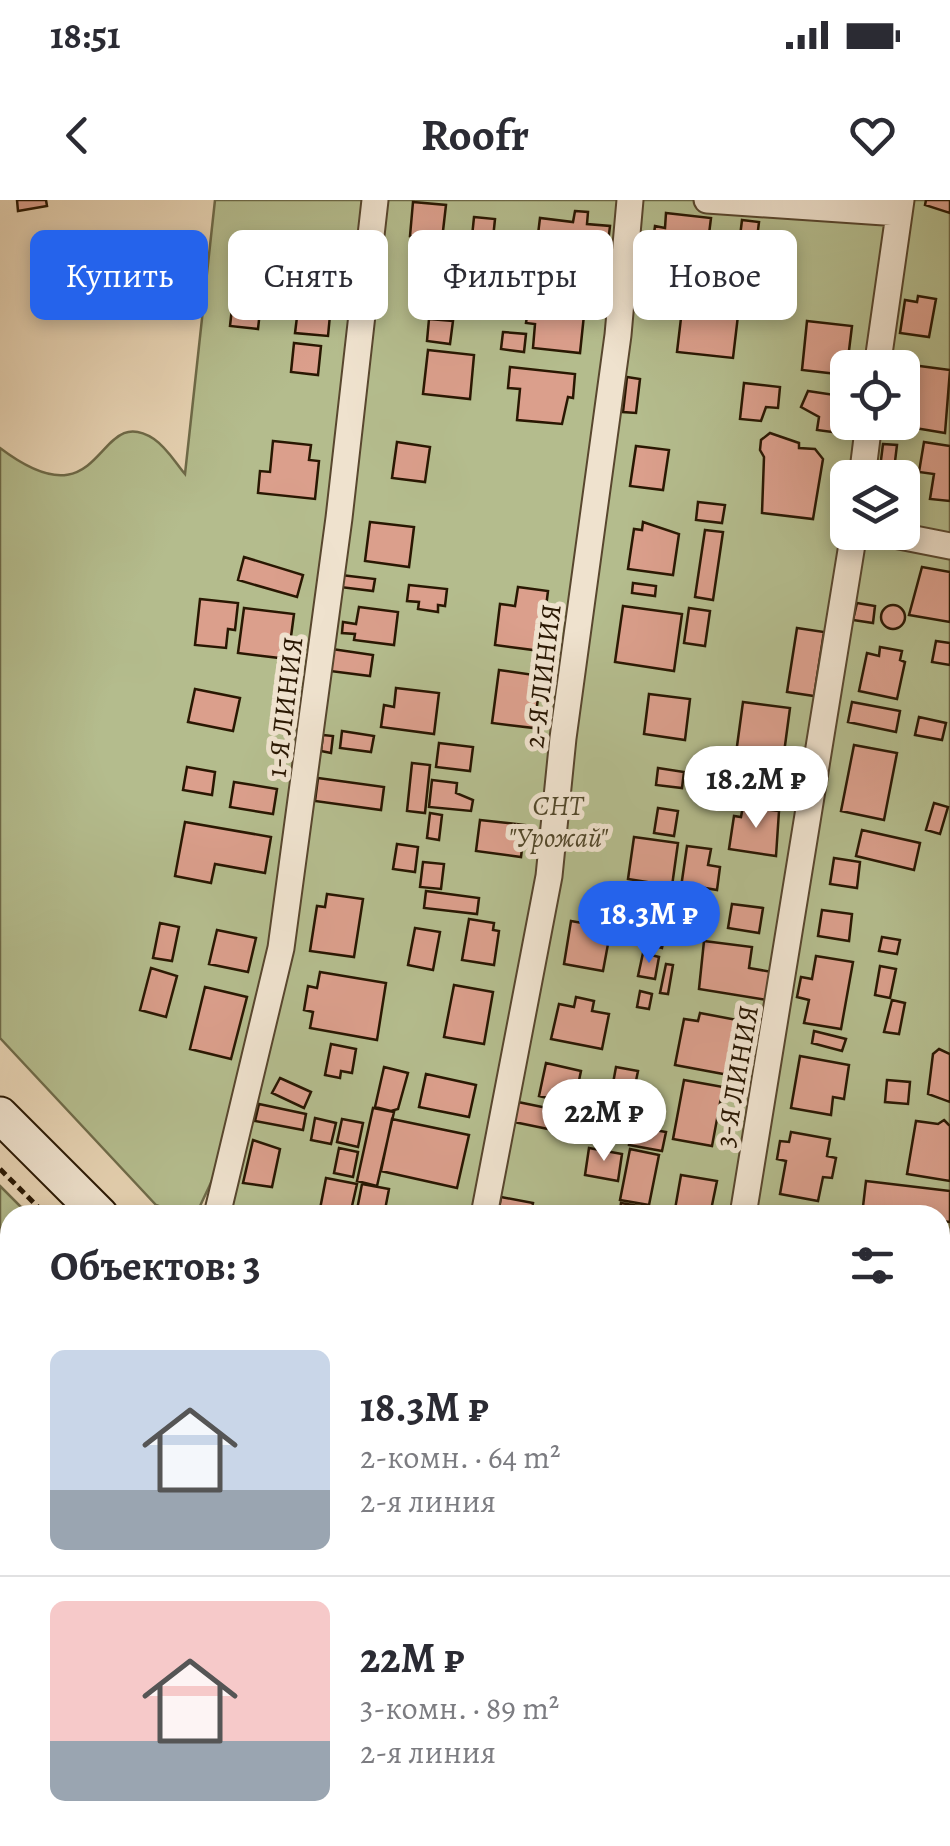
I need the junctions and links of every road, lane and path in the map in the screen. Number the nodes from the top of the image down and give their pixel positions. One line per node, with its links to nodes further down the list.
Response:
1 (374, 200): 13 (street, 1-Я ЛИНИЯ)
2 (630, 200): 14 (street, 2-Я ЛИНИЯ)
3 (706, 200): 4 (street)
4 (900, 206): 5 (street)
5 (880, 350)
6 (920, 540): 7 (street)
7 (950, 546)
8 (851, 550): 15 (street, 3-Я ЛИНИЯ)
9 (0, 1115): 12 (main road)
10 (0, 1169): 11 (path)
11 (36, 1205)
12 (90, 1205)
13 (219, 1205)
14 (486, 1205)
15 (745, 1205)

